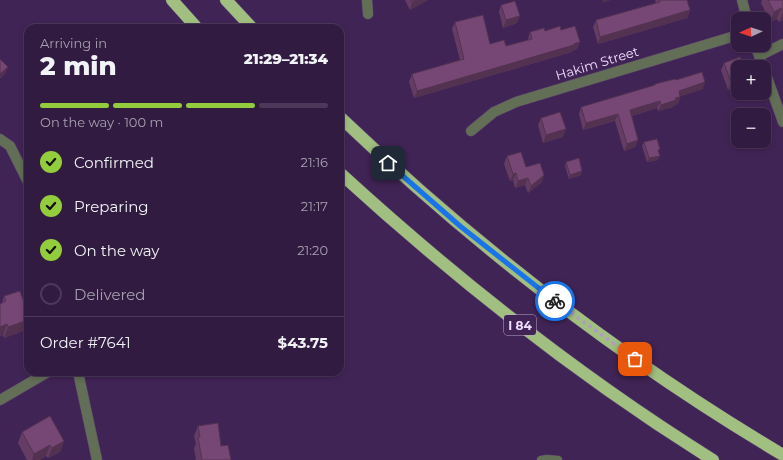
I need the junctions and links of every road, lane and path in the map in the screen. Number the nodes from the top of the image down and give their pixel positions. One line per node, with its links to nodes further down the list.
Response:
1 (172, 0): 7 (highway)
2 (226, 0): 8 (highway)
3 (367, 0): 6 (street)
4 (742, 0): 5 (street)
5 (745, 12)
6 (368, 14)
7 (193, 24)
8 (248, 24)
9 (731, 37): 17 (street, Hakim Street)
10 (783, 44): 12 (street)
11 (758, 52): 12 (street)
12 (759, 56): 13 (street)
13 (761, 60)
14 (771, 88): 16 (street)
15 (344, 121): 24 (highway)
16 (783, 122)
17 (471, 131)
18 (0, 139): 19 (street)
19 (24, 174)
20 (344, 177): 28 (highway, I 84)
21 (41, 376): 23 (street)
22 (79, 376): 25 (street)
23 (0, 400)
24 (783, 455)
25 (97, 460)
26 (541, 460): 27 (lane)
27 (558, 460)
28 (713, 460)

